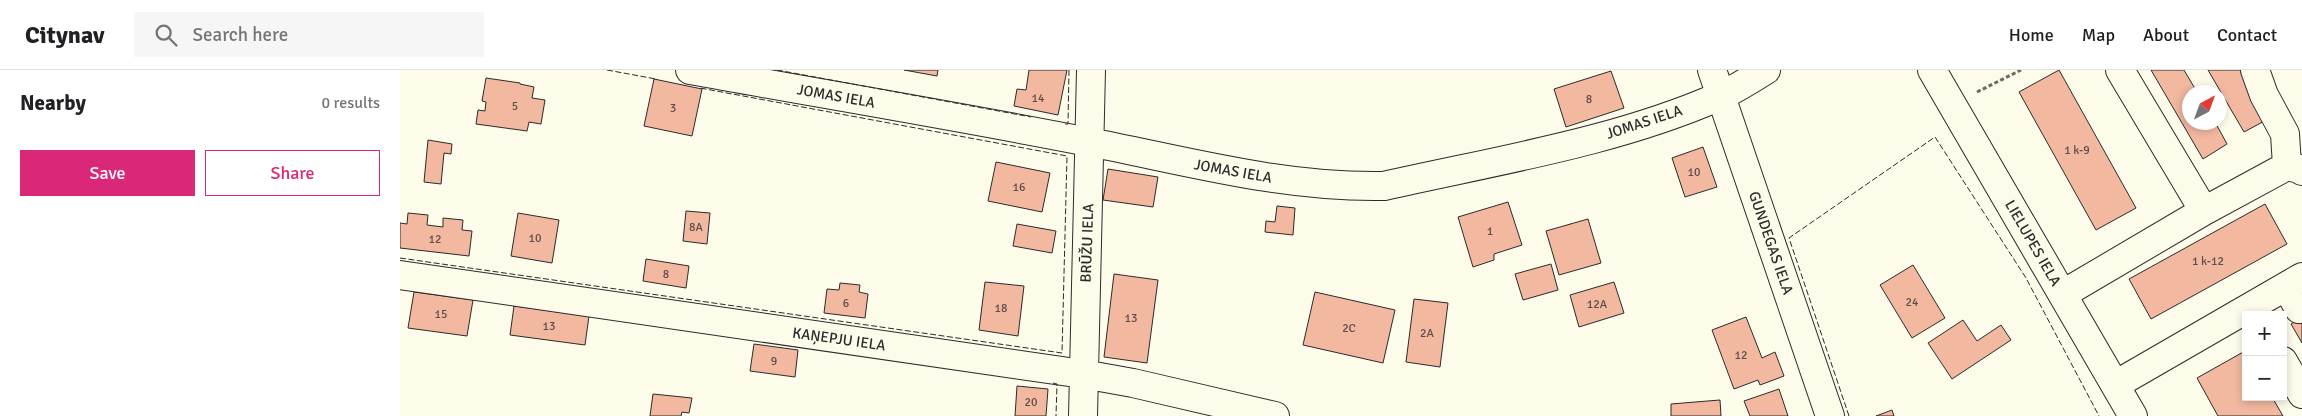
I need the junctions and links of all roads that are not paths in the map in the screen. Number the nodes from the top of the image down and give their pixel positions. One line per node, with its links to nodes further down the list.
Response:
1 (690, 70): 8 (street, JOMAS IELA)
2 (1091, 70): 8 (street, BRŪŽU IELA)
3 (1766, 70): 7 (street, JOMAS IELA)
4 (1932, 70): 13 (street, LIELUPES IELA)
5 (2120, 70): 10 (street)
6 (2255, 70): 9 (street)
7 (1717, 83): 8 (street, JOMAS IELA); 21 (street, GUNDEGAS IELA)
8 (1090, 142): 16 (street, BRŪŽU IELA)
9 (2294, 168): 10 (street)
10 (2204, 211): 13 (street)
11 (400, 276): 16 (street, KAŅEPJU IELA)
12 (2296, 291): 14 (street)
13 (2063, 294): 17 (street, LIELUPES IELA)
14 (2256, 310): 17 (street)
15 (2287, 368): 18 (street)
16 (1083, 374): 19 (street, BRŪŽU IELA); 20 (street, KAŅEPJU IELA)
17 (2115, 385): 22 (street, LIELUPES IELA)
18 (2302, 394)
19 (1083, 416)
20 (1275, 416)
21 (1830, 416)
22 (2133, 416)

